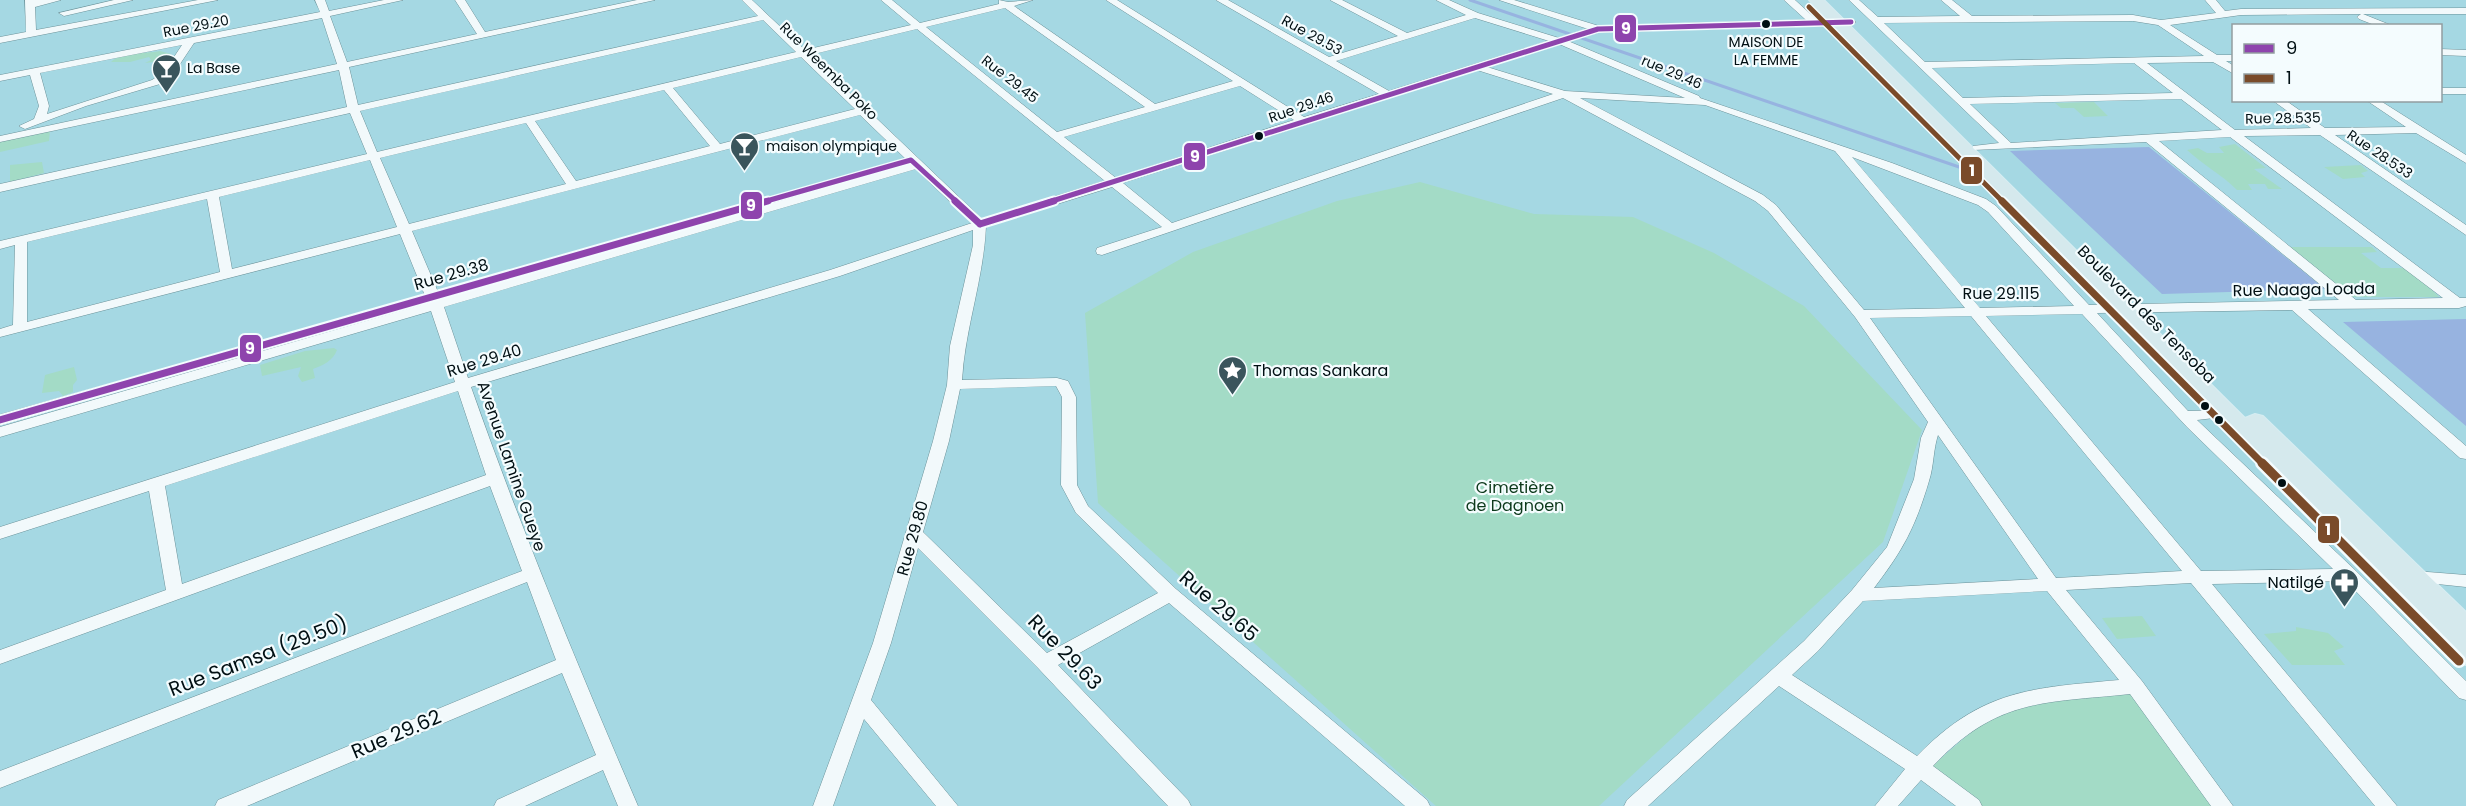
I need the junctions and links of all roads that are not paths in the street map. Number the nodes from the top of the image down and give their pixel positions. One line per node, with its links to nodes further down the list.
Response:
1 (56, 0): 27 (street)
2 (97, 0): 37 (street)
3 (128, 0): 37 (street)
4 (213, 0): 31 (street)
5 (398, 0): 30 (street, Rue 29.20)
6 (460, 0): 48 (street)
7 (597, 0): 32 (street)
8 (650, 0): 32 (street)
9 (737, 0): 38 (street, Rue Weemba Poko)
10 (747, 0): 38 (street, Rue Weemba Poko)
11 (886, 0): 45 (street, Rue 29.45)
12 (1028, 0): 28 (street)
13 (1111, 0): 66 (street)
14 (1221, 0): 58 (street, Rue 29.53)
15 (1335, 0): 49 (street)
16 (1441, 0): 36 (street, rue 29.46)
17 (1504, 0): 29 (street)
18 (1531, 0): 29 (street)
19 (1789, 0): 42 (street)
20 (1816, 0): 41 (main road, Boulevard des Tensoba)
21 (1828, 0): 41 (main road, Boulevard des Tensoba)
22 (1854, 0): 40 (street)
23 (1946, 0): 39 (street)
24 (2210, 0): 35 (street)
25 (2446, 0): 33 (street)
26 (154, 1): 31 (street); 37 (street)
27 (30, 2): 47 (street)
28 (1003, 2): 45 (street); 78 (street)
29 (1520, 6): 46 (street)
30 (322, 7): 51 (street, Rue 29.20); 60 (street, Avenue Lamine Gueye)
31 (167, 9): 47 (street)
32 (605, 9): 48 (street)
33 (2466, 11): 34 (street)
34 (2347, 13): 35 (street); 44 (street)
35 (2221, 14): 43 (street)
36 (1475, 15): 49 (street); 52 (street, rue 29.46)
37 (61, 17): 47 (street)
38 (761, 18): 55 (street, Rue Weemba Poko); 79 (street)
39 (1968, 18): 40 (street); 43 (street)
40 (1875, 20): 61 (street)
41 (1845, 22): 42 (street); 93 (main road, Boulevard des Tensoba); 113 (main road, Boulevard des Tensoba)
42 (1815, 23): 46 (street)
43 (2161, 23): 56 (street)
44 (2382, 24)
45 (918, 26): 55 (street); 87 (street, Rue 29.45)
46 (1598, 29): 52 (street, Rue 29.46)
47 (31, 31): 50 (street)
48 (482, 35): 60 (street)
49 (1408, 37): 58 (street)
50 (0, 40)
51 (190, 41): 64 (street, Rue 29.20); 82 (street)
52 (1559, 41): 62 (street, Rue 29.46); 75 (street, rue 29.46)
53 (2442, 52): 54 (street)
54 (2466, 53)
55 (798, 56): 67 (street); 80 (street, Rue Weemba Poko)
56 (2214, 58): 57 (street); 59 (street); 63 (street)
57 (2232, 58)
58 (1329, 60): 70 (street, Rue 29.53)
59 (2136, 60): 61 (street); 72 (street)
60 (343, 65): 79 (street, Avenue Lamine Gueye); 89 (street)
61 (1922, 65): 73 (street)
62 (1477, 67): 70 (street, Rue 29.46); 71 (street)
63 (2232, 70)
64 (34, 72): 65 (street, Rue 29.20); 82 (street)
65 (0, 78)
66 (1239, 82): 78 (street); 83 (street)
67 (665, 85): 81 (street); 91 (street)
68 (2445, 91): 69 (street); 74 (street)
69 (2466, 91)
70 (1389, 94): 83 (street, Rue 29.46)
71 (1564, 94): 75 (street); 103 (street); 116 (street)
72 (2184, 96): 73 (street); 86 (street)
73 (1959, 101): 90 (street)
74 (2466, 101)
75 (1706, 102): 92 (street)
76 (2280, 102): 85 (street, Rue 28.533)
77 (2375, 102): 84 (street)
78 (1152, 107): 87 (street)
79 (353, 108): 94 (street, Avenue Lamine Gueye); 99 (street)
80 (856, 112): 91 (street); 96 (street, Rue Weemba Poko)
81 (528, 117): 94 (street); 98 (street)
82 (39, 120): 89 (street)
83 (1303, 121): 97 (street, Rue 29.46)
84 (2419, 130): 85 (street, Rue 28.535); 95 (street)
85 (2322, 132): 86 (street, Rue 28.535); 104 (street, Rue 28.533)
86 (2233, 133): 88 (street, Rue 28.535); 111 (street)
87 (1058, 135): 97 (street, Rue 29.45)
88 (2147, 137): 90 (street, Rue 28.535); 110 (street)
89 (0, 138)
90 (2007, 145): 93 (street, Rue 28.535)
91 (717, 147): 98 (street)
92 (1838, 147): 114 (street); 115 (street)
93 (1977, 148): 113 (main road, Boulevard des Tensoba)
94 (374, 155): 100 (street); 102 (street, Avenue Lamine Gueye)
95 (2466, 160)
96 (909, 162): 101 (street, Rue Weemba Poko); 109 (street)
97 (1115, 182): 101 (street, Rue 29.46); 103 (street, Rue 29.45)
98 (572, 184): 102 (street)
99 (0, 188)
100 (212, 194): 105 (street); 108 (street)
101 (980, 224): 119 (street, Rue 29.40); 120 (street, Rue 29.80)
102 (404, 228): 108 (street); 109 (street, Avenue Lamine Gueye)
103 (1172, 228): 107 (street)
104 (2466, 231)
105 (21, 239): 106 (street); 117 (street)
106 (0, 245)
107 (1102, 251)
108 (228, 275): 117 (street)
109 (434, 301): 119 (street, Avenue Lamine Gueye); 123 (street, Rue 29.38); 125 (street)
110 (2352, 304): 111 (street, Rue Naaga Loada); 112 (street, Rue Naaga Loada)
111 (2463, 304)
112 (2296, 306): 113 (street, Rue Naaga Loada); 126 (street)
113 (2134, 310): 115 (street, Rue 29.115); 121 (main road, Boulevard des Tensoba); 134 (main road, Boulevard des Tensoba)
114 (1973, 311): 115 (street, Rue 29.115); 116 (street, Rue 29.115); 133 (street)
115 (2086, 311): 122 (street)
116 (1860, 314): 124 (street)
117 (20, 328): 118 (street)
118 (0, 333)
119 (465, 384): 127 (street, Avenue Lamine Gueye); 128 (street, Rue 29.40)
120 (954, 385): 130 (street, Rue 29.80); 138 (street, Rue 29.65)
121 (2226, 413): 122 (street); 141 (main road, Boulevard des Tensoba)
122 (2185, 416): 132 (street)
123 (0, 420)
124 (1936, 422): 136 (street); 139 (street)
125 (0, 432)
126 (2466, 454)
127 (495, 478): 131 (street, Avenue Lamine Gueye); 137 (street)
128 (156, 483): 129 (street, Rue 29.40); 137 (street)
129 (0, 533)
130 (914, 533): 144 (street, Rue 29.63); 148 (street, Rue 29.80)
131 (531, 574): 143 (street, Avenue Lamine Gueye); 151 (street, Rue Samsa (29.50))
132 (2350, 575): 133 (street); 147 (street)
133 (2194, 577): 136 (street); 163 (street)
134 (2415, 577): 135 (street); 140 (main road, Boulevard des Tensoba)
135 (2466, 580)
136 (2051, 584): 139 (street); 146 (street)
137 (175, 593): 142 (street)
138 (1170, 594): 144 (street); 158 (street, Rue 29.65)
139 (1858, 596): 145 (street)
140 (2466, 628)
141 (2466, 654)
142 (0, 657)
143 (567, 663): 149 (street, Avenue Lamine Gueye); 152 (street, Rue 29.62)
144 (1046, 663): 157 (street, Rue 29.63)
145 (1779, 676): 150 (street); 159 (street)
146 (2134, 686): 150 (street); 162 (street)
147 (2466, 693)
148 (860, 700): 155 (street, Rue 29.80); 156 (street)
149 (609, 758): 153 (street); 154 (street, Avenue Lamine Gueye)
150 (1920, 768): 160 (street); 161 (street)
151 (0, 780)
152 (225, 806)
153 (504, 806)
154 (628, 806)
155 (823, 806)
156 (948, 806)
157 (1181, 806)
158 (1420, 806)
159 (1635, 806)
160 (1885, 806)
161 (1972, 806)
162 (2223, 806)
163 (2387, 806)

